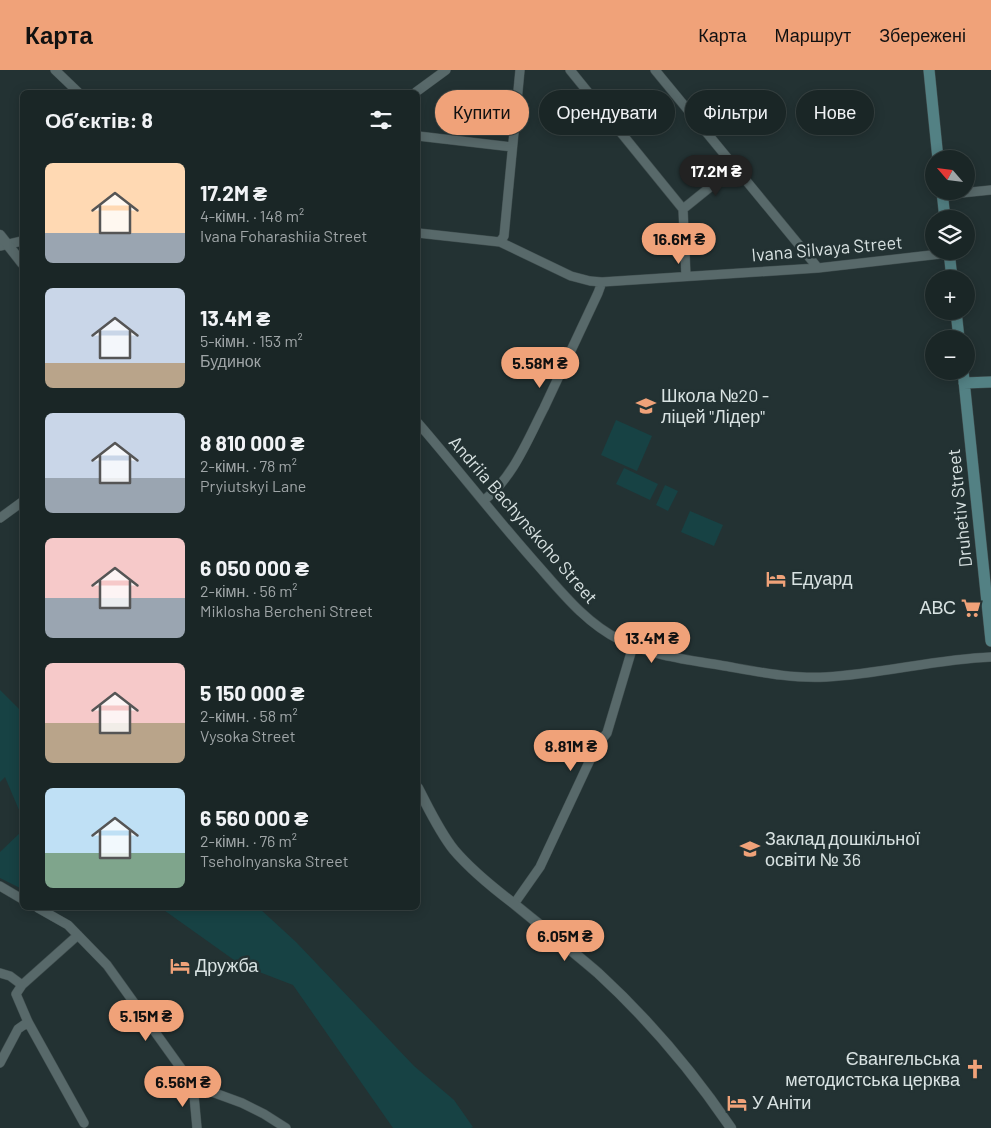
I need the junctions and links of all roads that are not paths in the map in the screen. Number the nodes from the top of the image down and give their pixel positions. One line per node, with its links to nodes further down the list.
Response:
1 (55, 70): 7 (street)
2 (446, 70): 8 (street)
3 (520, 70): 10 (street)
4 (570, 70): 15 (street)
5 (655, 70): 12 (street)
6 (929, 70): 11 (main road)
7 (76, 90)
8 (419, 90)
9 (420, 136): 10 (street)
10 (512, 147): 19 (street)
11 (937, 150)
12 (735, 167): 15 (street); 23 (street)
13 (991, 190): 14 (street)
14 (975, 191)
15 (683, 209): 24 (street)
16 (420, 233): 19 (street, Ivana Silvaya Street)
17 (0, 236): 20 (street)
18 (20, 242): 20 (street)
19 (500, 242): 25 (street, Ivana Silvaya Street)
20 (4, 246): 22 (street)
21 (925, 255): 23 (street, Ivana Silvaya Street)
22 (20, 261)
23 (818, 268): 24 (street, Ivana Silvaya Street)
24 (686, 276): 25 (street, Ivana Silvaya Street)
25 (602, 282): 30 (street)
26 (975, 379): 28 (main road)
27 (963, 380): 33 (main road, Druhetiv Street)
28 (991, 382)
29 (420, 425): 30 (street, Andriia Bachynskoho Street)
30 (483, 500): 34 (street, Andriia Bachynskoho Street)
31 (20, 503): 32 (street)
32 (0, 518)
33 (991, 641)
34 (633, 646): 35 (street, Andriia Bachynskoho Street); 39 (street)
35 (991, 657)
36 (420, 792): 39 (street)
37 (0, 886): 38 (street)
38 (20, 898)
39 (514, 904): 50 (street)
40 (42, 910): 41 (street)
41 (78, 935): 43 (street); 46 (street)
42 (0, 973): 43 (street)
43 (22, 985): 44 (street)
44 (28, 1022): 45 (street); 47 (street)
45 (0, 1063)
46 (193, 1086): 48 (street); 49 (street)
47 (84, 1123)
48 (197, 1128)
49 (286, 1128)
50 (731, 1128)

